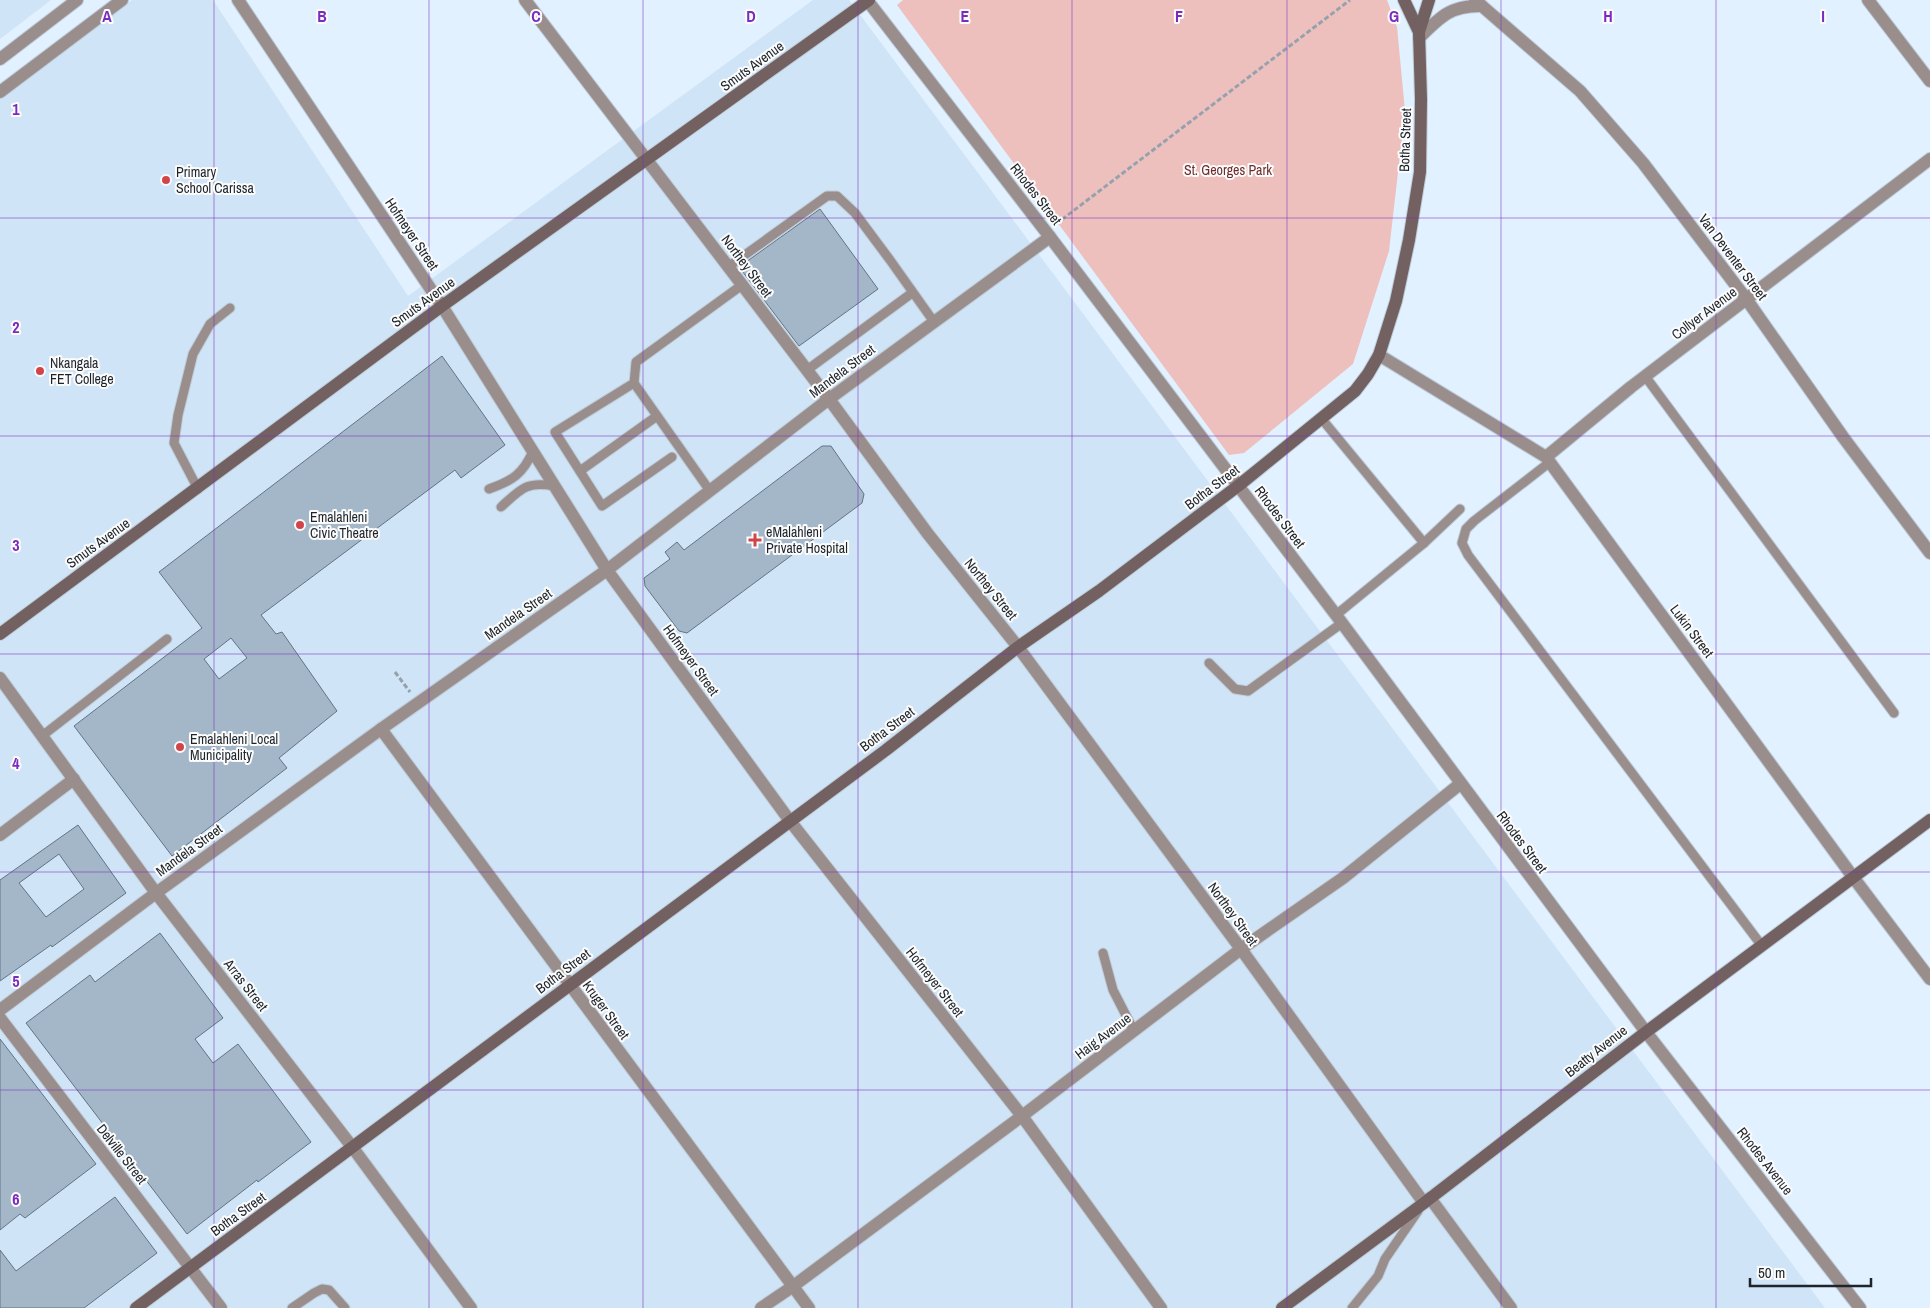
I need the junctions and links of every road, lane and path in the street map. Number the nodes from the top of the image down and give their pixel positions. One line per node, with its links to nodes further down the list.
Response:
1 (77, 0): 12 (street)
2 (122, 0): 14 (street)
3 (238, 0): 22 (street, Hofmeyer Street)
4 (525, 0): 15 (street, Northey Street)
5 (868, 0): 15 (main road, Smuts Avenue); 17 (street, Rhodes Street)
6 (1350, 0): 17 (path)
7 (1404, 0): 11 (main road)
8 (1429, 0): 11 (main road)
9 (1868, 0): 13 (street)
10 (1479, 3): 11 (street, Van Deventer Street); 21 (street, Van Deventer Street)
11 (1419, 35): 25 (main road, Botha Street)
12 (0, 59)
13 (1930, 81)
14 (0, 92)
15 (648, 159): 18 (street, Northey Street); 22 (main road, Smuts Avenue)
16 (1930, 159): 21 (street, Collyer Avenue)
17 (1048, 234): 24 (street, Mandela Street); 37 (street, Rhodes Street)
18 (728, 267): 19 (street, Northey Street); 20 (lane)
19 (742, 284): 26 (street, Northey Street); 28 (lane)
20 (912, 293): 24 (lane); 26 (lane)
21 (1747, 300): 27 (street, Collyer Avenue); 44 (street, Van Deventer Street)
22 (442, 306): 32 (street, Hofmeyer Street); 38 (main road, Smuts Avenue)
23 (230, 308): 38 (lane)
24 (934, 322): 29 (street, Mandela Street)
25 (1379, 355): 31 (main road, Botha Street); 34 (street, Lukin Street)
26 (807, 370): 29 (street, Northey Street)
27 (1645, 376): 34 (street, Collyer Avenue); 54 (lane)
28 (634, 383): 30 (lane); 35 (lane)
29 (829, 399): 40 (street, Mandela Street); 49 (street, Northey Street)
30 (657, 416): 35 (lane); 40 (lane)
31 (1321, 418): 37 (main road, Botha Street); 43 (lane)
32 (533, 451): 36 (street, Hofmeyer Street); 39 (lane)
33 (672, 458): 35 (lane)
34 (1548, 460): 62 (street, Lukin Street); 64 (lane)
35 (580, 471)
36 (554, 486): 41 (lane); 45 (street, Hofmeyer Street)
37 (1238, 486): 46 (street, Rhodes Street); 49 (main road, Botha Street)
38 (198, 489): 47 (main road, Smuts Avenue)
39 (489, 490)
40 (710, 491): 45 (street, Mandela Street)
41 (501, 507)
42 (1460, 509): 43 (lane)
43 (1424, 544): 46 (lane)
44 (1930, 553)
45 (607, 570): 53 (street, Mandela Street); 60 (street, Hofmeyer Street)
46 (1339, 619): 50 (lane); 58 (street, Rhodes Street)
47 (0, 634)
48 (167, 638): 56 (lane)
49 (1018, 647): 60 (main road, Botha Street); 65 (street, Northey Street)
50 (1209, 664)
51 (394, 672): 53 (path)
52 (0, 678): 56 (street, Arras Street)
53 (418, 702): 55 (street, Mandela Street)
54 (1894, 713)
55 (381, 729): 63 (street, Mandela Street); 68 (street, Kruger Street)
56 (42, 736): 57 (street, Arras Street)
57 (74, 779): 61 (street); 63 (street, Arras Street)
58 (1460, 784): 65 (street, Haig Avenue); 72 (street, Rhodes Street)
59 (1930, 820): 62 (main road, Beatty Avenue)
60 (790, 821): 68 (main road, Botha Street); 73 (street, Hofmeyer Street)
61 (0, 835)
62 (1853, 877): 64 (main road, Beatty Avenue); 67 (street, Lukin Street)
63 (156, 893): 69 (street, Mandela Street); 74 (street, Arras Street)
64 (1762, 946): 72 (main road, Beatty Avenue)
65 (1241, 949): 71 (street, Haig Avenue); 75 (street, Northey Street)
66 (1103, 954): 71 (lane)
67 (1930, 979)
68 (570, 985): 74 (main road, Botha Street); 77 (street, Kruger Street)
69 (0, 1010)
70 (0, 1018): 76 (street, Delville Street)
71 (1134, 1031): 73 (street, Haig Avenue)
72 (1646, 1032): 75 (main road, Beatty Avenue); 89 (street, Rhodes Avenue)
73 (1022, 1116): 77 (street, Haig Avenue); 85 (street, Hofmeyer Street)
74 (353, 1148): 76 (main road, Botha Street); 82 (street, Arras Street)
75 (1427, 1201): 86 (main road, Beatty Avenue); 87 (lane); 88 (street, Northey Street)
76 (191, 1268): 78 (main road, Botha Street); 79 (street, Delville Street)
77 (792, 1287): 83 (street, Haig Avenue); 84 (street, Kruger Street)
78 (136, 1308)
79 (221, 1308)
80 (292, 1308): 81 (lane)
81 (345, 1308)
82 (471, 1308)
83 (761, 1308)
84 (809, 1308)
85 (1161, 1308)
86 (1282, 1308)
87 (1352, 1308)
88 (1510, 1308)
89 (1860, 1308)

